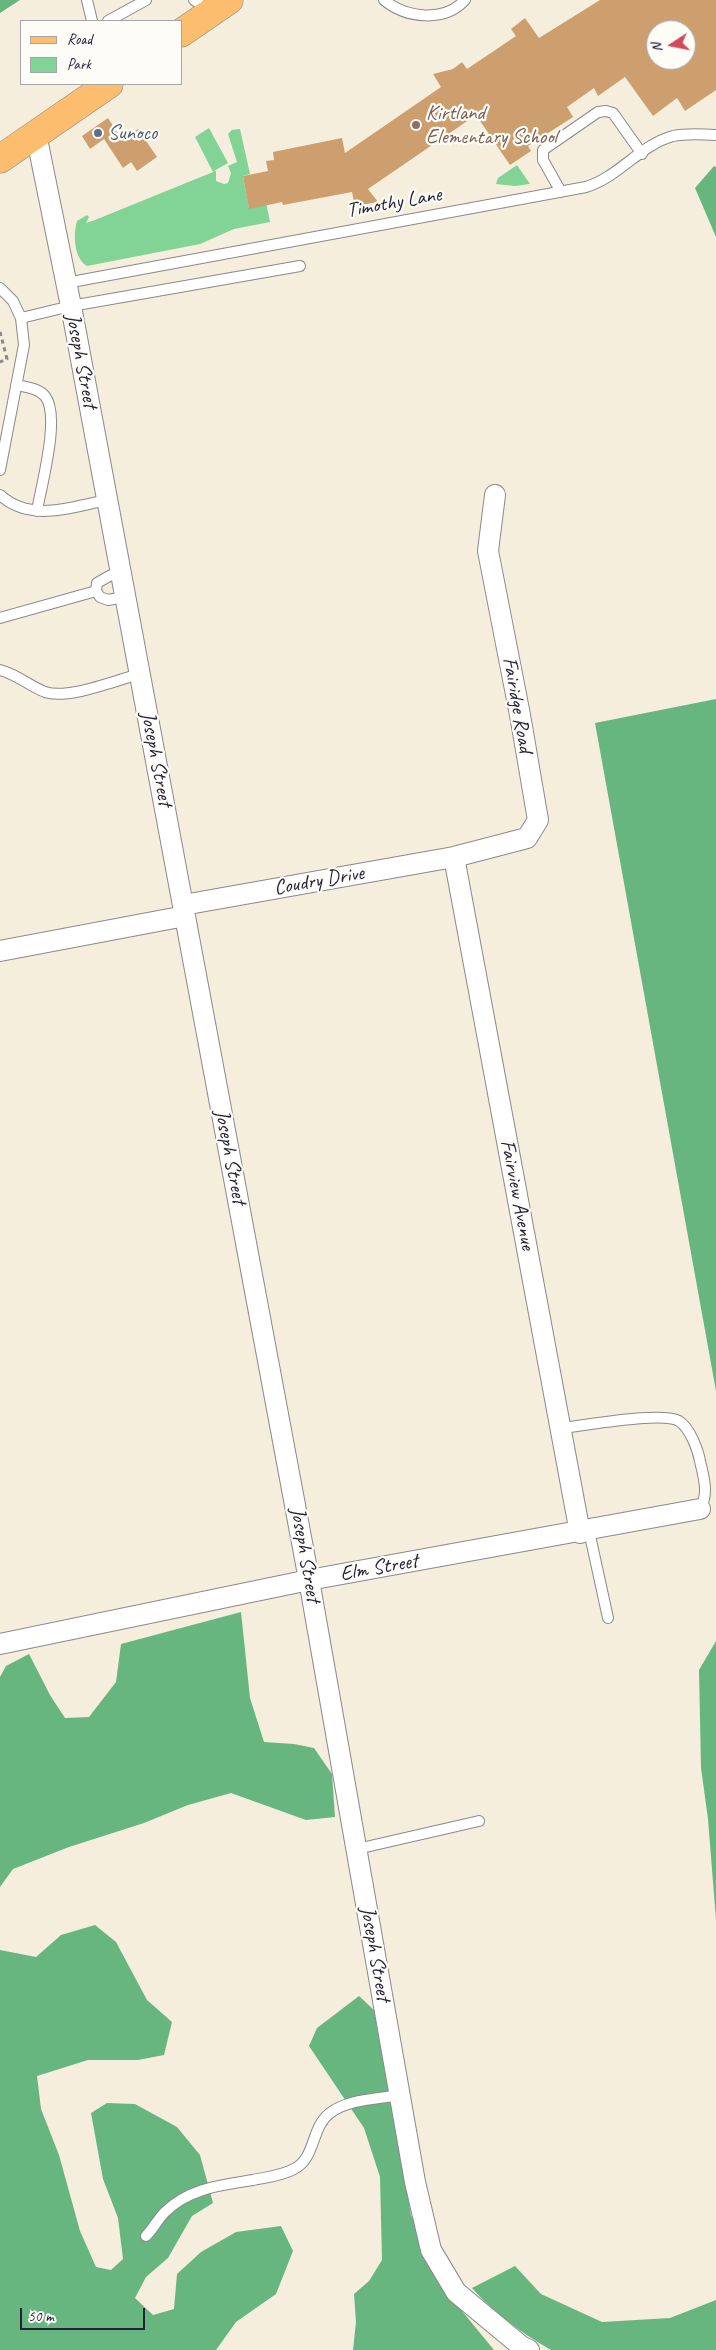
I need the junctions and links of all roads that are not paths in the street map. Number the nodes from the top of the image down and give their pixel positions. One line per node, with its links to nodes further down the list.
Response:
1 (87, 0): 6 (lane)
2 (146, 0): 7 (lane)
3 (384, 0): 4 (lane)
4 (465, 0)
5 (212, 4): 8 (main road)
6 (92, 20)
7 (110, 20)
8 (182, 32)
9 (108, 85): 10 (main road)
10 (36, 134): 13 (main road); 16 (street, Joseph Street)
11 (716, 134): 12 (lane, Timothy Lane)
12 (642, 154): 14 (lane, Timothy Lane); 14 (lane)
13 (0, 159)
14 (561, 192): 16 (lane, Timothy Lane)
15 (300, 266): 18 (lane)
16 (66, 283): 18 (street, Joseph Street)
17 (0, 288): 19 (lane)
18 (71, 306): 19 (lane); 24 (street, Joseph Street)
19 (21, 318): 20 (lane)
20 (16, 385): 21 (lane); 25 (lane)
21 (0, 470)
22 (0, 495): 25 (lane)
23 (495, 495): 32 (street, Fairidge Road)
24 (107, 500): 25 (lane); 26 (street, Joseph Street)
25 (37, 511)
26 (120, 570): 27 (lane); 28 (street, Joseph Street)
27 (96, 591): 28 (lane); 29 (lane)
28 (125, 597): 31 (street, Joseph Street)
29 (0, 618)
30 (0, 670): 31 (lane)
31 (140, 674): 33 (street, Joseph Street)
32 (454, 857): 33 (street, Coudry Drive); 35 (street, Fairview Avenue)
33 (184, 911): 34 (street, Coudry Drive); 38 (street, Joseph Street)
34 (0, 951)
35 (561, 1428): 36 (lane); 37 (street, Fairview Avenue)
36 (700, 1510): 37 (street, Elm Street)
37 (585, 1532): 38 (street, Elm Street); 39 (lane)
38 (310, 1580): 40 (street, Elm Street); 42 (street, Joseph Street)
39 (608, 1618)
40 (0, 1644)
41 (479, 1821): 42 (lane)
42 (357, 1849): 43 (street, Joseph Street)
43 (400, 2095): 44 (lane); 45 (street, Joseph Street)
44 (146, 2236)
45 (529, 2350)

